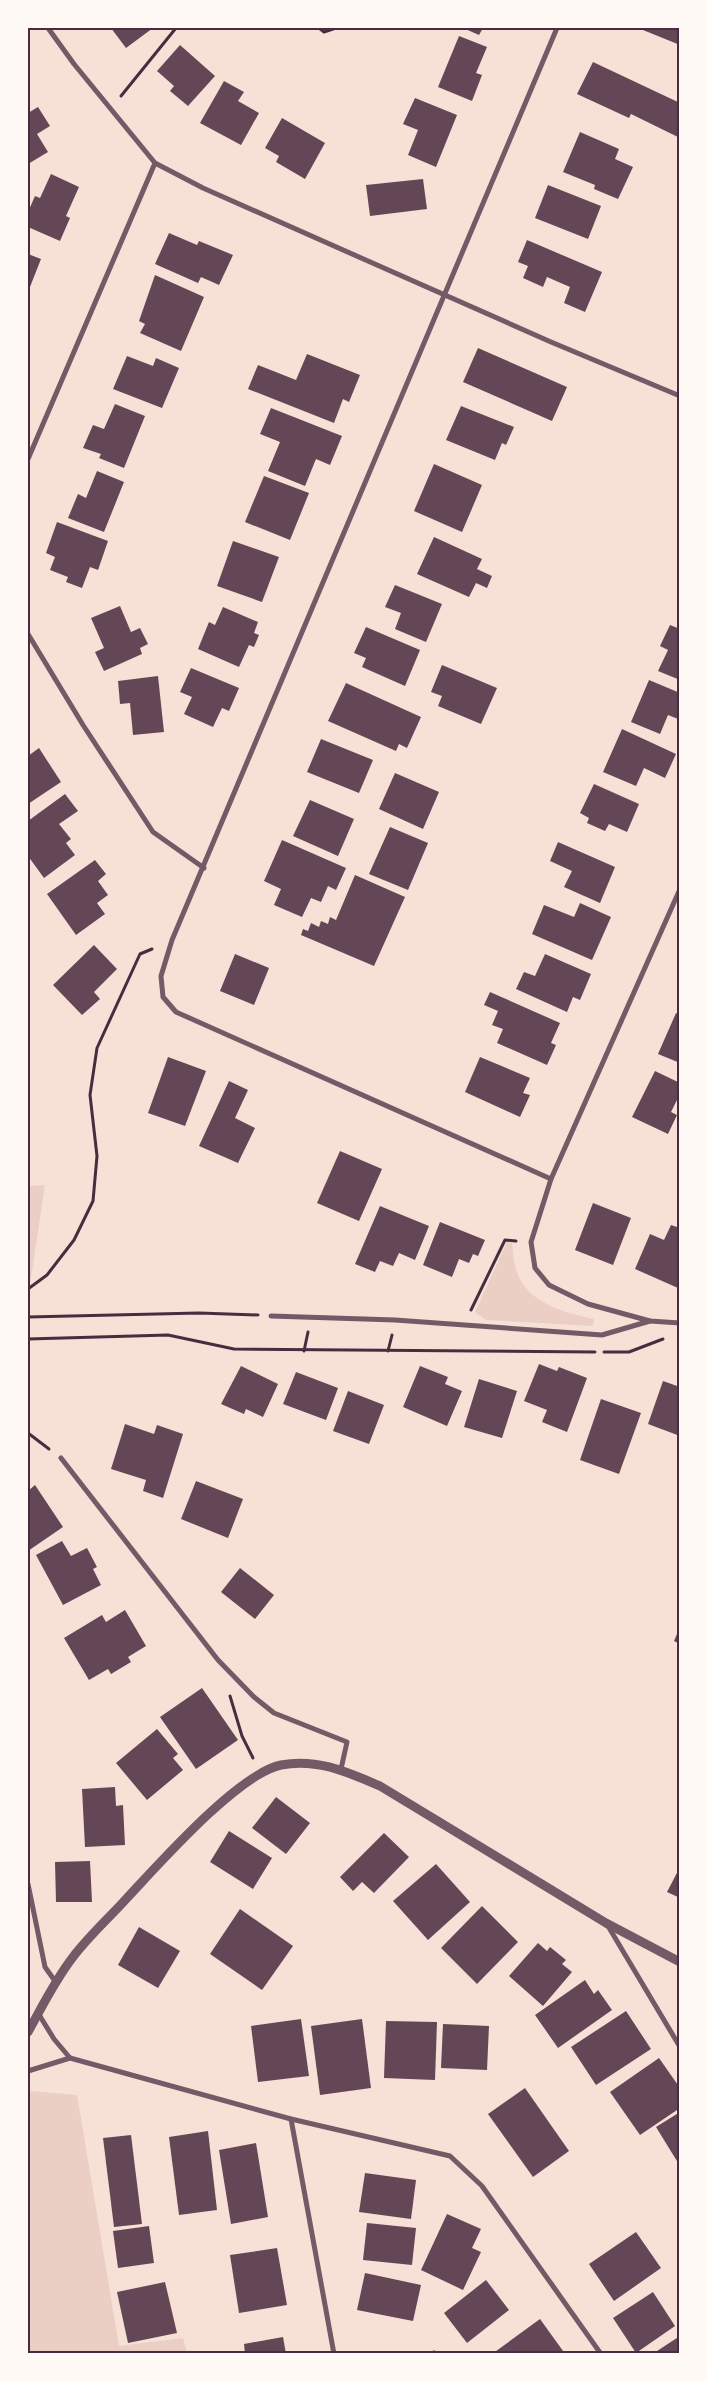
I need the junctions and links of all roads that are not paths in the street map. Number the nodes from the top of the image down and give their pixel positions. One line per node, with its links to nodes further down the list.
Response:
1 (48, 28): 3 (street)
2 (558, 28): 4 (street)
3 (155, 163): 4 (street); 6 (street)
4 (446, 294): 5 (street); 8 (street)
5 (680, 396)
6 (28, 458)
7 (28, 634): 8 (street)
8 (204, 868): 10 (street)
9 (680, 889): 10 (street)
10 (550, 1179): 12 (street)
11 (271, 1316): 12 (street)
12 (650, 1320): 13 (street)
13 (680, 1323)
14 (62, 1458): 15 (street)
15 (341, 1769): 17 (street); 19 (street)
16 (28, 1884): 19 (street)
17 (606, 1923): 18 (street); 22 (street)
18 (680, 1962)
19 (55, 1981): 20 (street)
20 (38, 2013): 21 (street); 23 (street)
21 (28, 2032)
22 (680, 2047)
23 (70, 2058): 24 (street); 25 (street)
24 (28, 2071)
25 (290, 2119): 26 (street); 27 (street)
26 (334, 2354)
27 (601, 2354)

